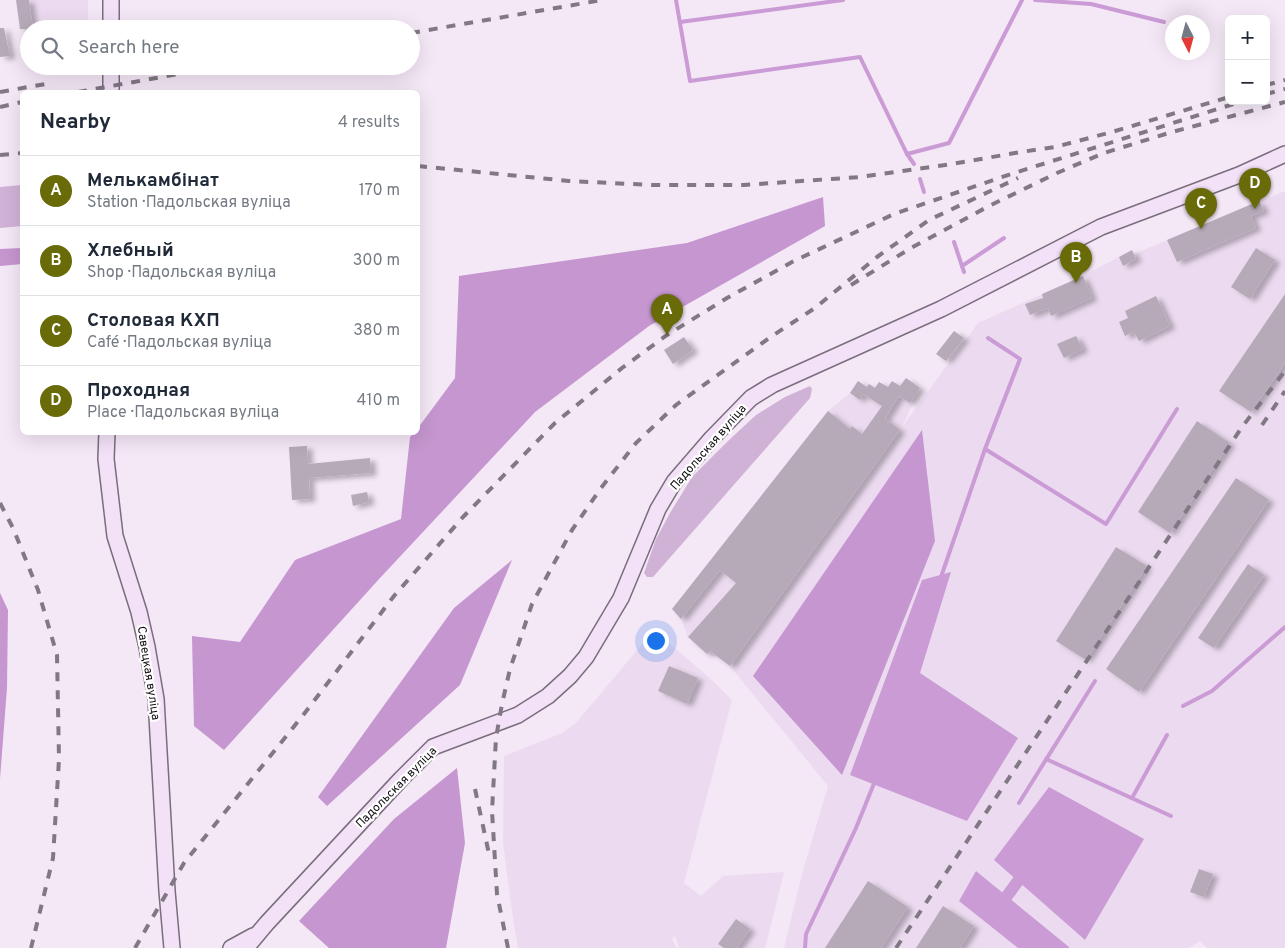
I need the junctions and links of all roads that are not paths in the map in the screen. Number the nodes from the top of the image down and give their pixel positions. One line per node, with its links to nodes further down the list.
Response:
1 (111, 0): 2 (main road)
2 (111, 20)
3 (111, 75): 4 (main road)
4 (111, 90)
5 (1285, 154): 9 (main road, Падольская вуліца)
6 (107, 435): 7 (main road, Савецкая вуліца)
7 (172, 943): 8 (main road)
8 (184, 948)
9 (235, 948)

